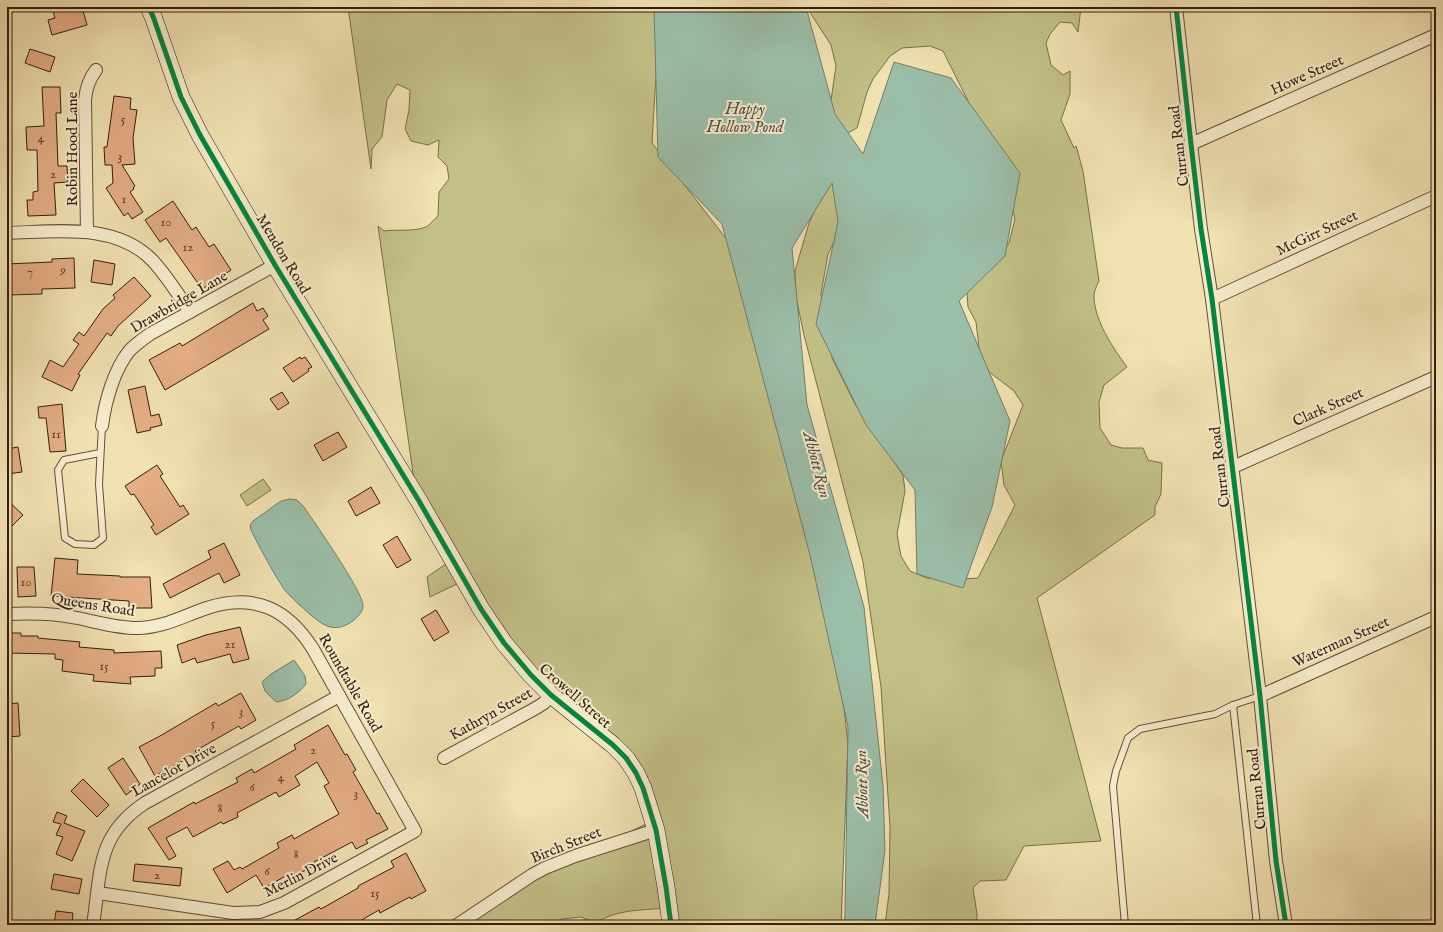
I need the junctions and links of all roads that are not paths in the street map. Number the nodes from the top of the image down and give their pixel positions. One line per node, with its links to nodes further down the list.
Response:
1 (149, 7): 9 (street, Mendon Road)
2 (1176, 7): 5 (street, Curran Road)
3 (1436, 35): 5 (street, Howe Street)
4 (96, 70): 7 (street, Robin Hood Lane)
5 (1191, 144): 10 (street, Curran Road)
6 (1436, 196): 10 (street, McGirr Street)
7 (87, 232): 8 (street); 11 (street)
8 (7, 233)
9 (274, 265): 11 (street, Drawbridge Lane); 16 (street, Mendon Road)
10 (1212, 299): 15 (street, Curran Road)
11 (190, 312): 13 (street, Drawbridge Lane)
12 (1436, 377): 15 (street, Clark Street)
13 (102, 426): 14 (lane)
14 (100, 453): 14 (lane)
15 (1233, 467): 22 (street, Curran Road)
16 (420, 501): 20 (street, Crowell Street)
17 (219, 605): 18 (street, Queens Road); 21 (street, Roundtable Road)
18 (7, 614)
19 (1436, 617): 22 (street, Waterman Street)
20 (551, 695): 24 (street, Kathryn Street); 25 (street, Crowell Street)
21 (340, 696): 26 (street, Roundtable Road); 27 (street, Lancelot Drive)
22 (1260, 696): 23 (lane); 33 (street, Curran Road)
23 (1233, 705): 31 (lane); 32 (lane)
24 (444, 758)
25 (656, 830): 28 (street, Birch Street); 30 (street, Crowell Street)
26 (415, 832): 27 (street, Merlin Drive)
27 (98, 893): 29 (street, Lancelot Drive)
28 (461, 924)
29 (93, 925)
30 (671, 925)
31 (1125, 925)
32 (1256, 925)
33 (1286, 925)

